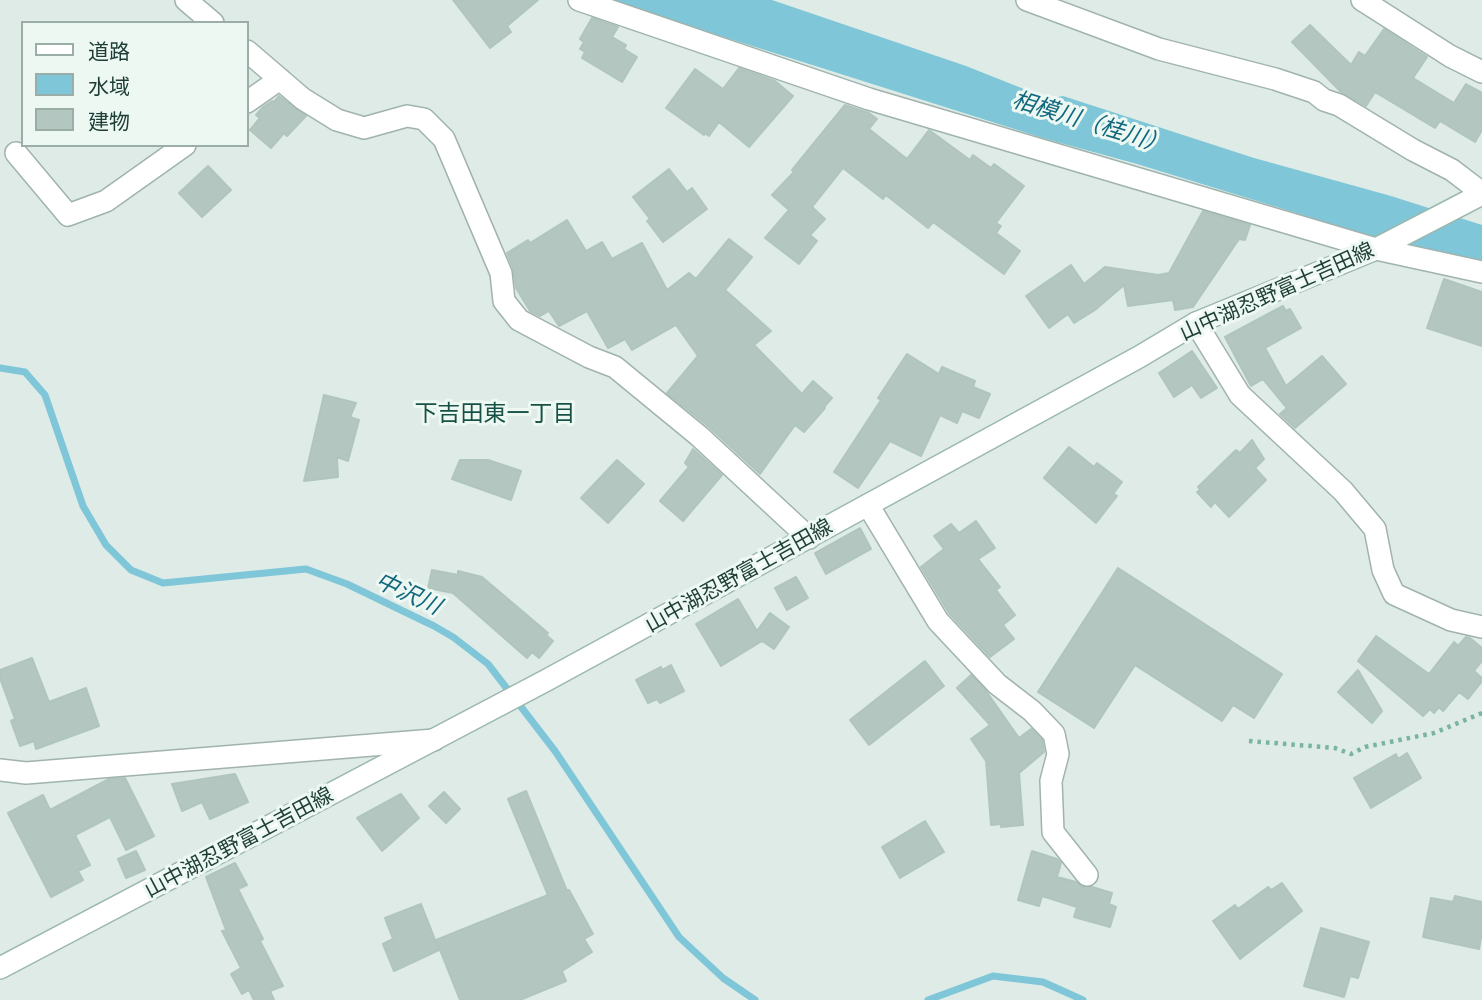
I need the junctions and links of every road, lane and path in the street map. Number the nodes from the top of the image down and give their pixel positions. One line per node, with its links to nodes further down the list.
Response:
1 (186, 0): 5 (street)
2 (579, 0): 13 (street)
3 (1027, 0): 12 (street)
4 (1362, 0): 7 (street)
5 (211, 21)
6 (248, 52): 8 (street)
7 (1482, 72)
8 (280, 79): 9 (street); 17 (street)
9 (248, 101)
10 (182, 147): 11 (street)
11 (16, 153)
12 (1478, 196): 13 (street, 山中湖忍野富士吉田線)
13 (1384, 245): 14 (street); 15 (street, 山中湖忍野富士吉田線)
14 (1482, 272)
15 (1196, 323): 16 (street, 山中湖忍野富士吉田線); 18 (street)
16 (868, 505): 17 (street, 山中湖忍野富士吉田線); 23 (street)
17 (808, 538): 20 (street, 山中湖忍野富士吉田線)
18 (1482, 626)
19 (1482, 713): 21 (path)
20 (443, 735): 22 (street); 24 (street, 山中湖忍野富士吉田線)
21 (1249, 741)
22 (0, 771)
23 (1087, 875)
24 (0, 968)

